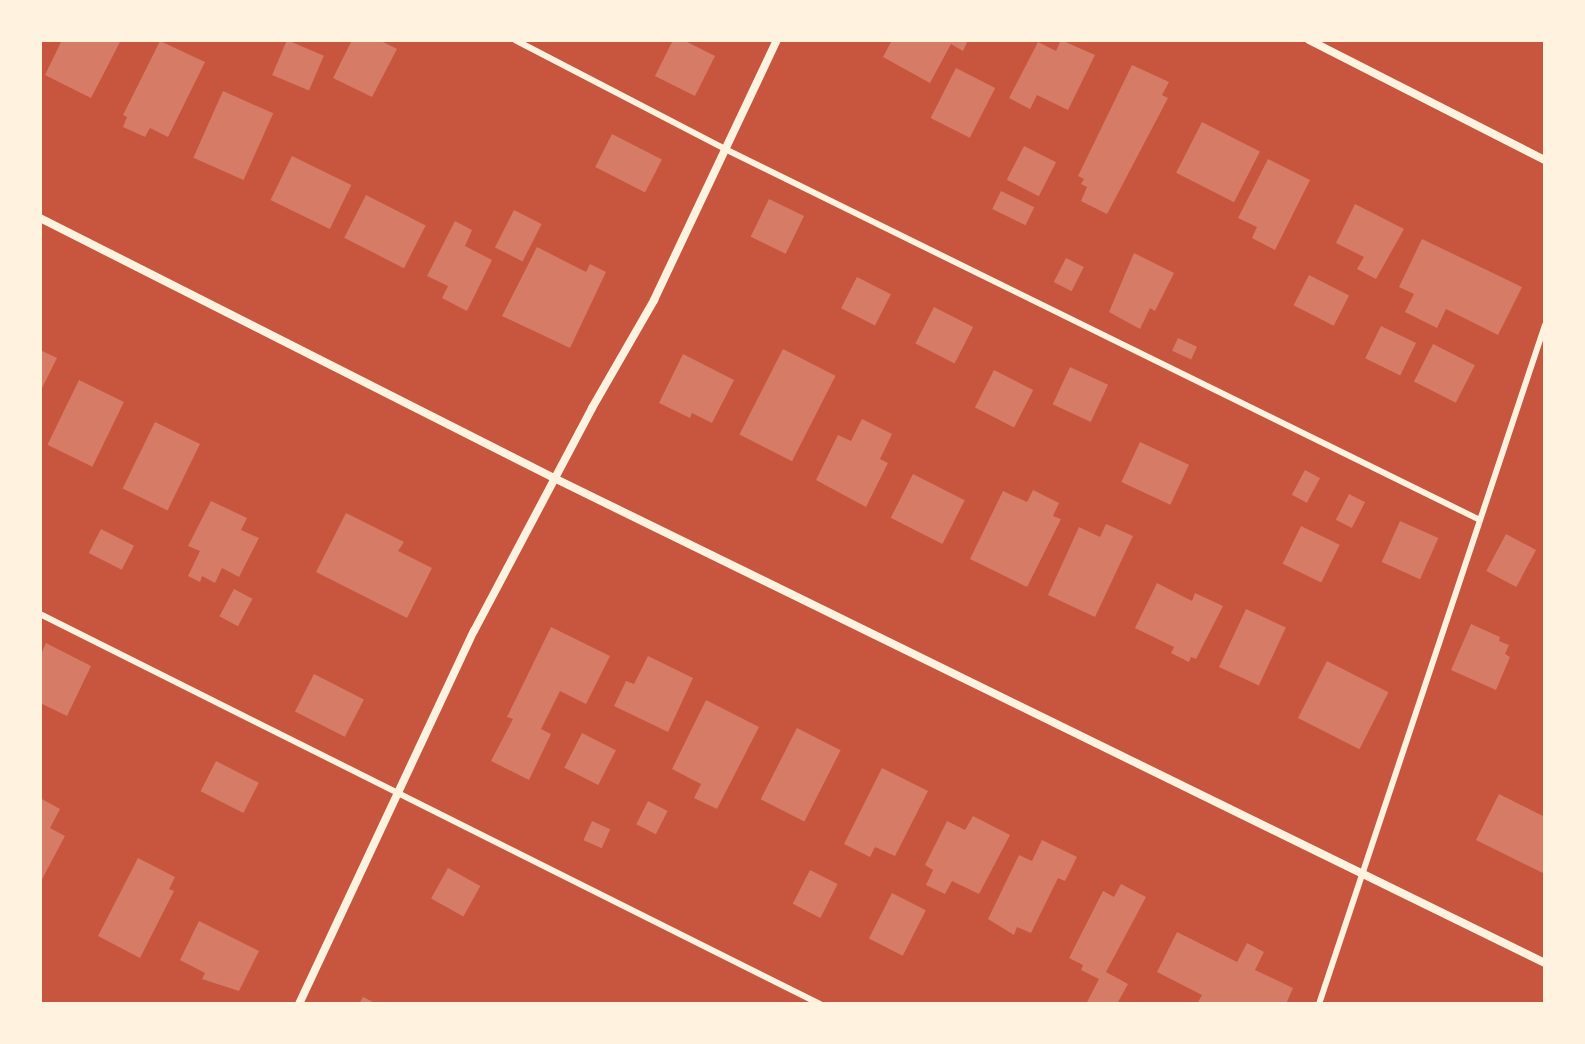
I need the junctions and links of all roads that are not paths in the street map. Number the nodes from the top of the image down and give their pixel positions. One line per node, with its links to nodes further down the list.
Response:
1 (515, 40): 4 (lane)
2 (777, 40): 4 (street)
3 (1309, 40): 5 (street)
4 (725, 149): 8 (street); 9 (lane)
5 (1545, 160)
6 (40, 218): 8 (street)
7 (1545, 325): 9 (lane)
8 (554, 478): 11 (street); 12 (street)
9 (1480, 520): 12 (lane)
10 (40, 614): 11 (lane)
11 (398, 793): 14 (street); 15 (lane)
12 (1362, 874): 13 (street); 16 (lane)
13 (1545, 963)
14 (299, 1004)
15 (820, 1004)
16 (1319, 1004)

